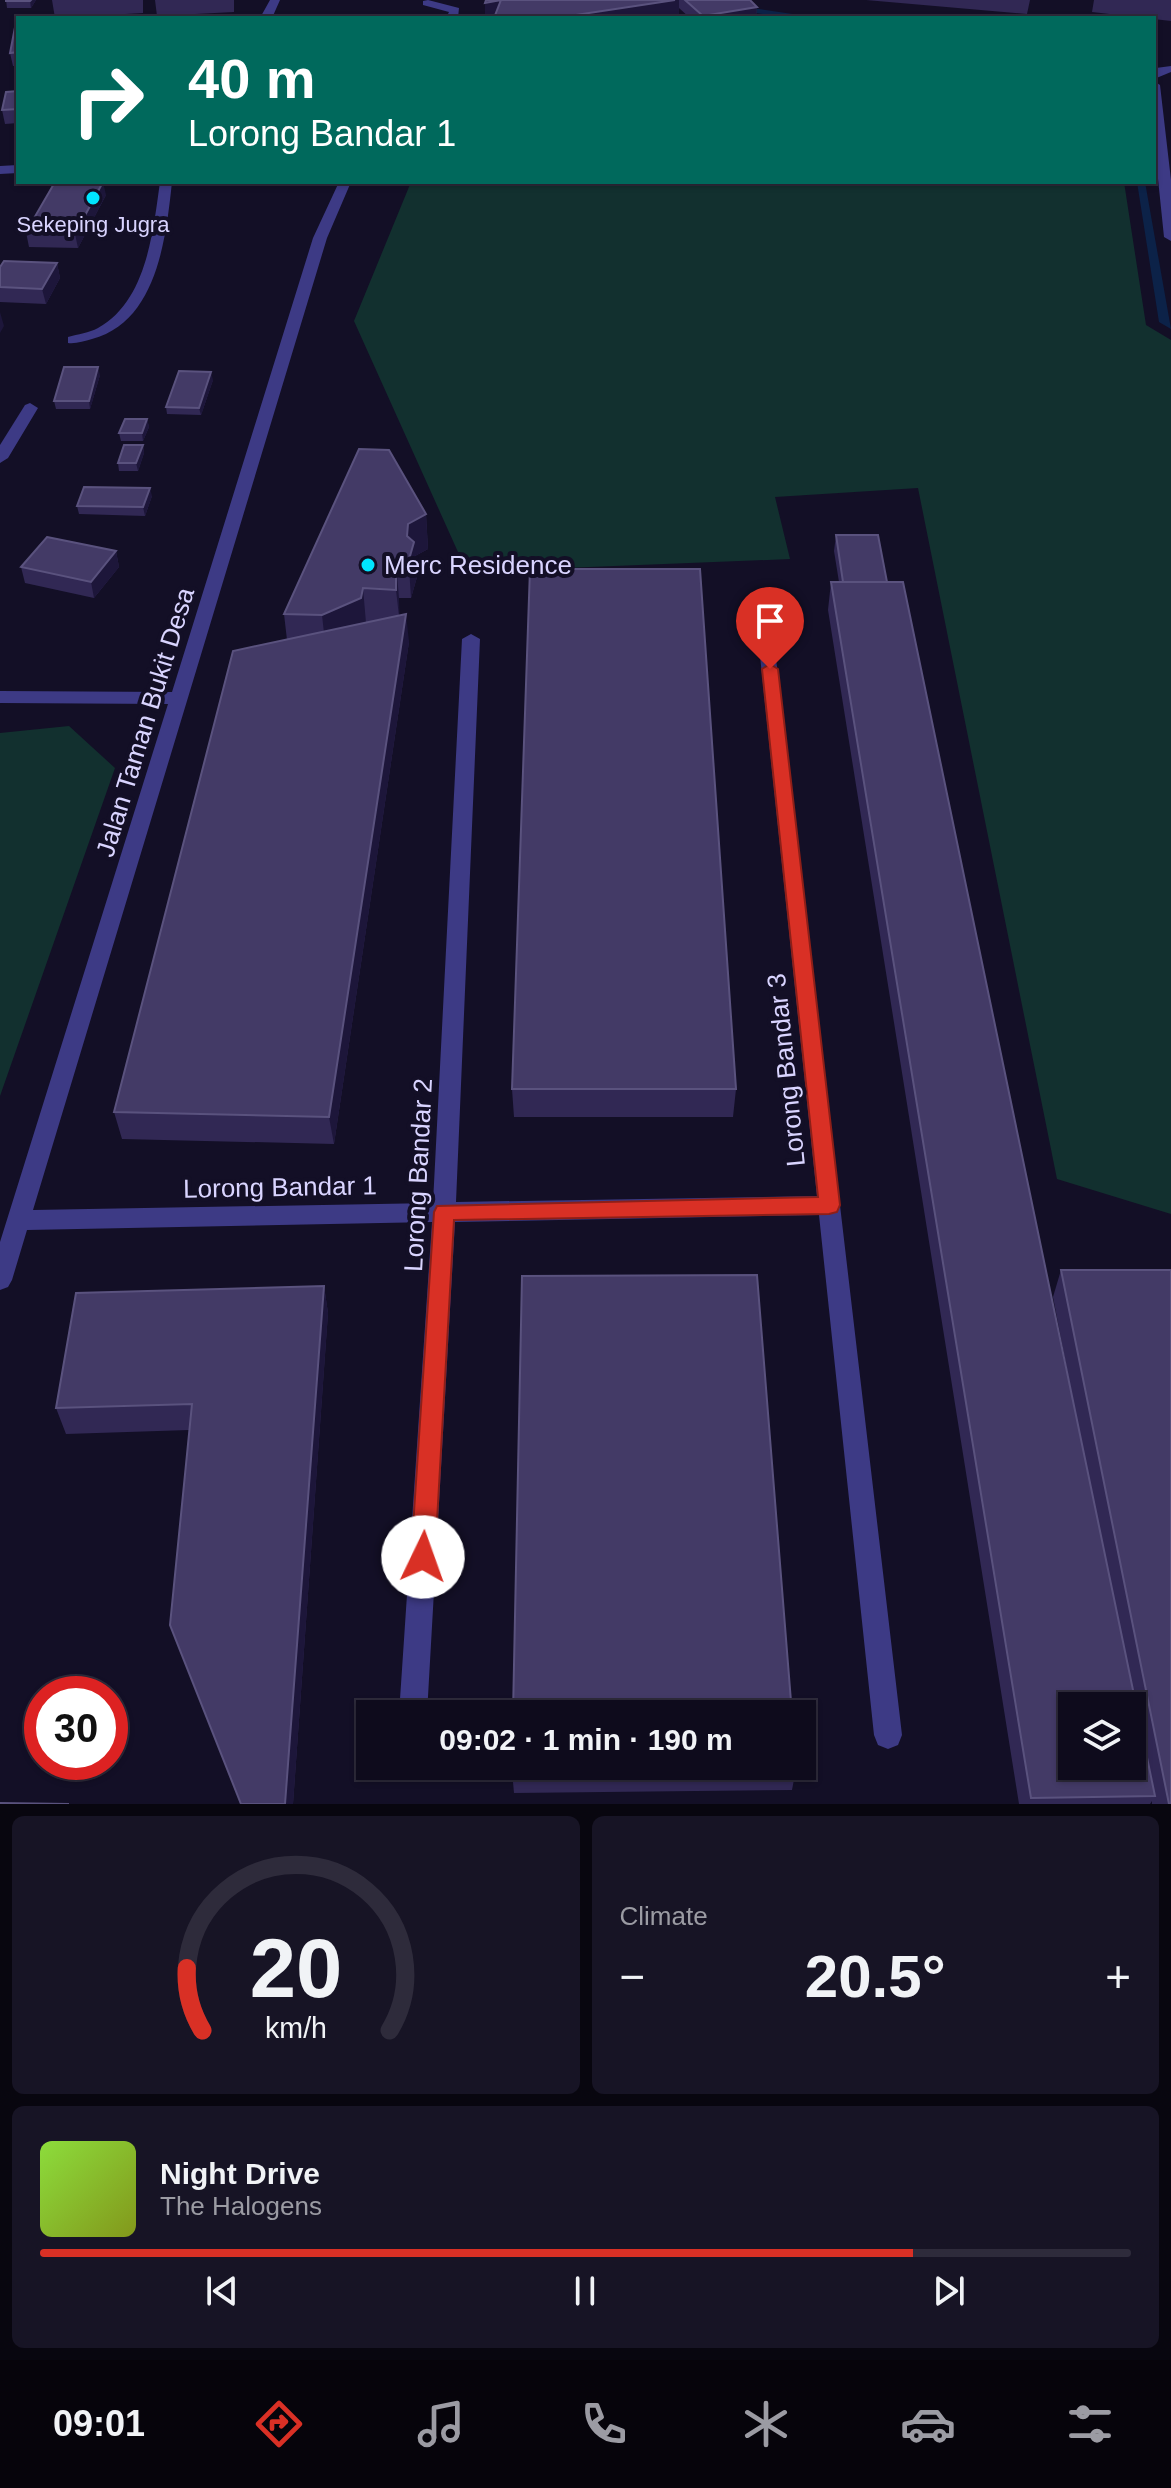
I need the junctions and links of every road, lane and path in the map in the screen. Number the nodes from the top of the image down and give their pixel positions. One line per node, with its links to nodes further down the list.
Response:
1 (428, 1): 2 (street)
2 (453, 16)
3 (1156, 103): 6 (street)
4 (166, 184): 7 (street)
5 (344, 184): 13 (street, Jalan Taman Bukit Desa)
6 (1171, 237)
7 (73, 340)
8 (30, 408): 9 (street)
9 (0, 458)
10 (767, 637): 14 (street, Lorong Bandar 3)
11 (471, 639): 15 (street, Lorong Bandar 2)
12 (0, 697): 13 (street)
13 (179, 698): 16 (street, Jalan Taman Bukit Desa)
14 (829, 1205): 15 (street, Lorong Bandar 1); 19 (street, Lorong Bandar 3)
15 (444, 1212): 16 (street, Lorong Bandar 1); 18 (street, Lorong Bandar 2)
16 (20, 1220): 17 (street, Jalan Taman Bukit Desa)
17 (0, 1280)
18 (414, 1700)
19 (888, 1735)

